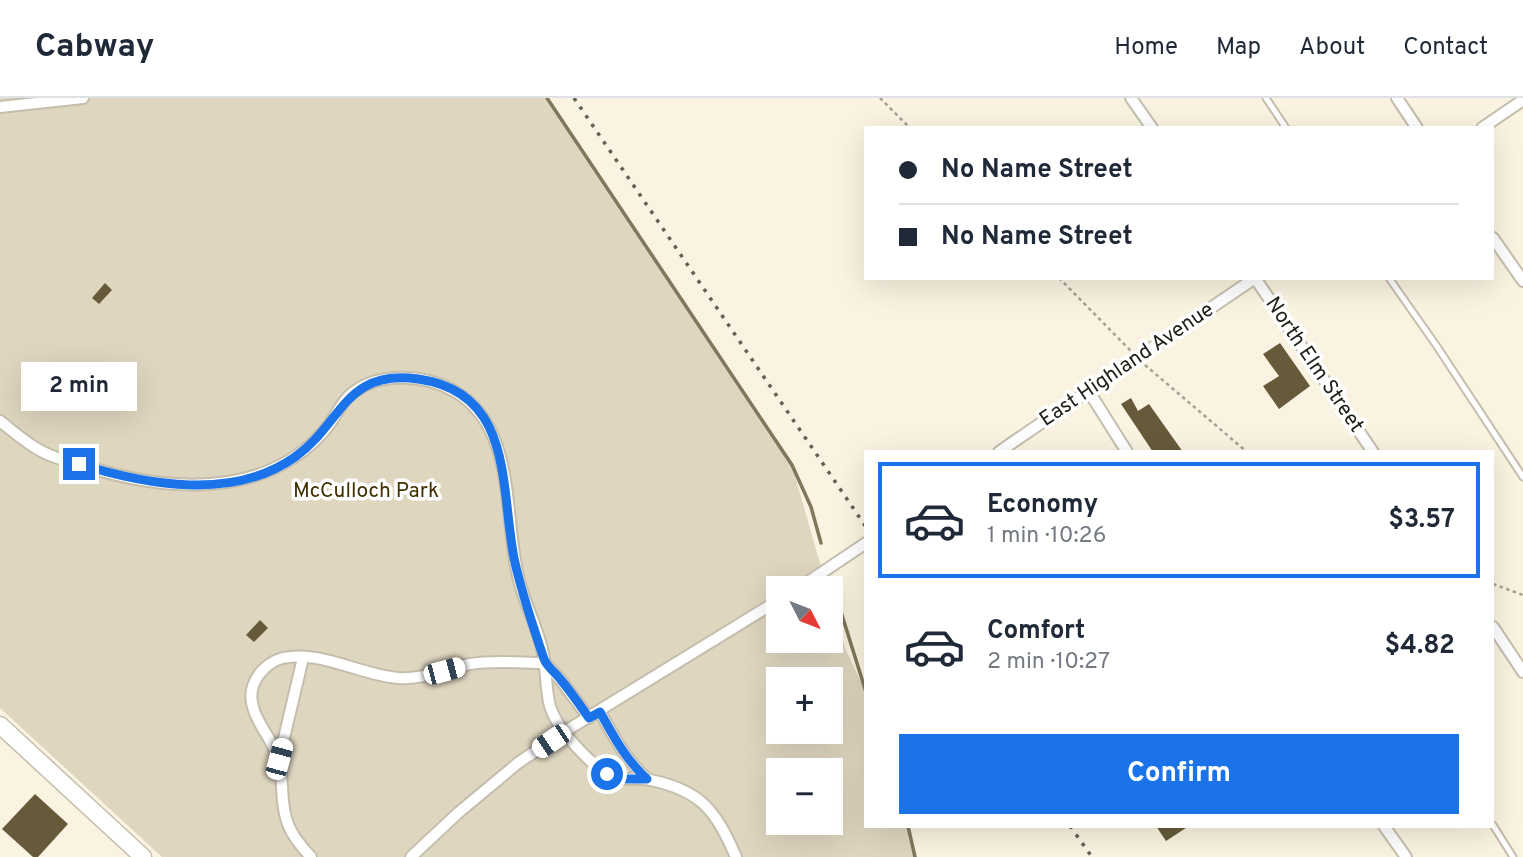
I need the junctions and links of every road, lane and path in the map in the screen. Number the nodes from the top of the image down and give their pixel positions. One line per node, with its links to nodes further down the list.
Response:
1 (83, 98): 7 (street)
2 (880, 98): 8 (path)
3 (1131, 98): 9 (street)
4 (1266, 98): 10 (lane)
5 (1397, 98): 11 (street)
6 (1523, 100): 12 (street)
7 (0, 107)
8 (908, 126)
9 (1151, 126)
10 (1285, 126)
11 (1416, 126)
12 (1485, 126)
13 (1494, 238): 18 (street)
14 (1061, 280): 19 (path)
15 (1252, 280): 19 (street, East Highland Avenue)
16 (1256, 280): 25 (street, North Elm Street)
17 (1390, 280): 26 (lane)
18 (1523, 281)
19 (1137, 358): 20 (street, East Highland Avenue); 24 (path)
20 (1088, 390): 22 (street, East Highland Avenue); 23 (street)
21 (0, 421): 34 (street)
22 (1002, 450)
23 (1126, 450)
24 (1245, 450)
25 (1372, 450)
26 (1523, 477)
27 (864, 544): 28 (street)
28 (817, 576)
29 (1494, 584): 30 (path)
30 (1523, 595)
31 (766, 608): 36 (street)
32 (1494, 628): 35 (street)
33 (303, 658): 34 (street); 40 (street); 40 (street)
34 (545, 663): 37 (street); 39 (street)
35 (1523, 672)
36 (600, 712): 37 (street); 41 (street)
37 (589, 718): 39 (street)
38 (3, 732): 44 (main road)
39 (564, 733): 41 (street); 46 (street)
40 (279, 759): 45 (street)
41 (647, 779): 47 (street)
42 (1494, 827): 49 (lane)
43 (1385, 828): 48 (street)
44 (143, 857)
45 (311, 857)
46 (411, 857)
47 (736, 857)
48 (1406, 857)
49 (1513, 857)

